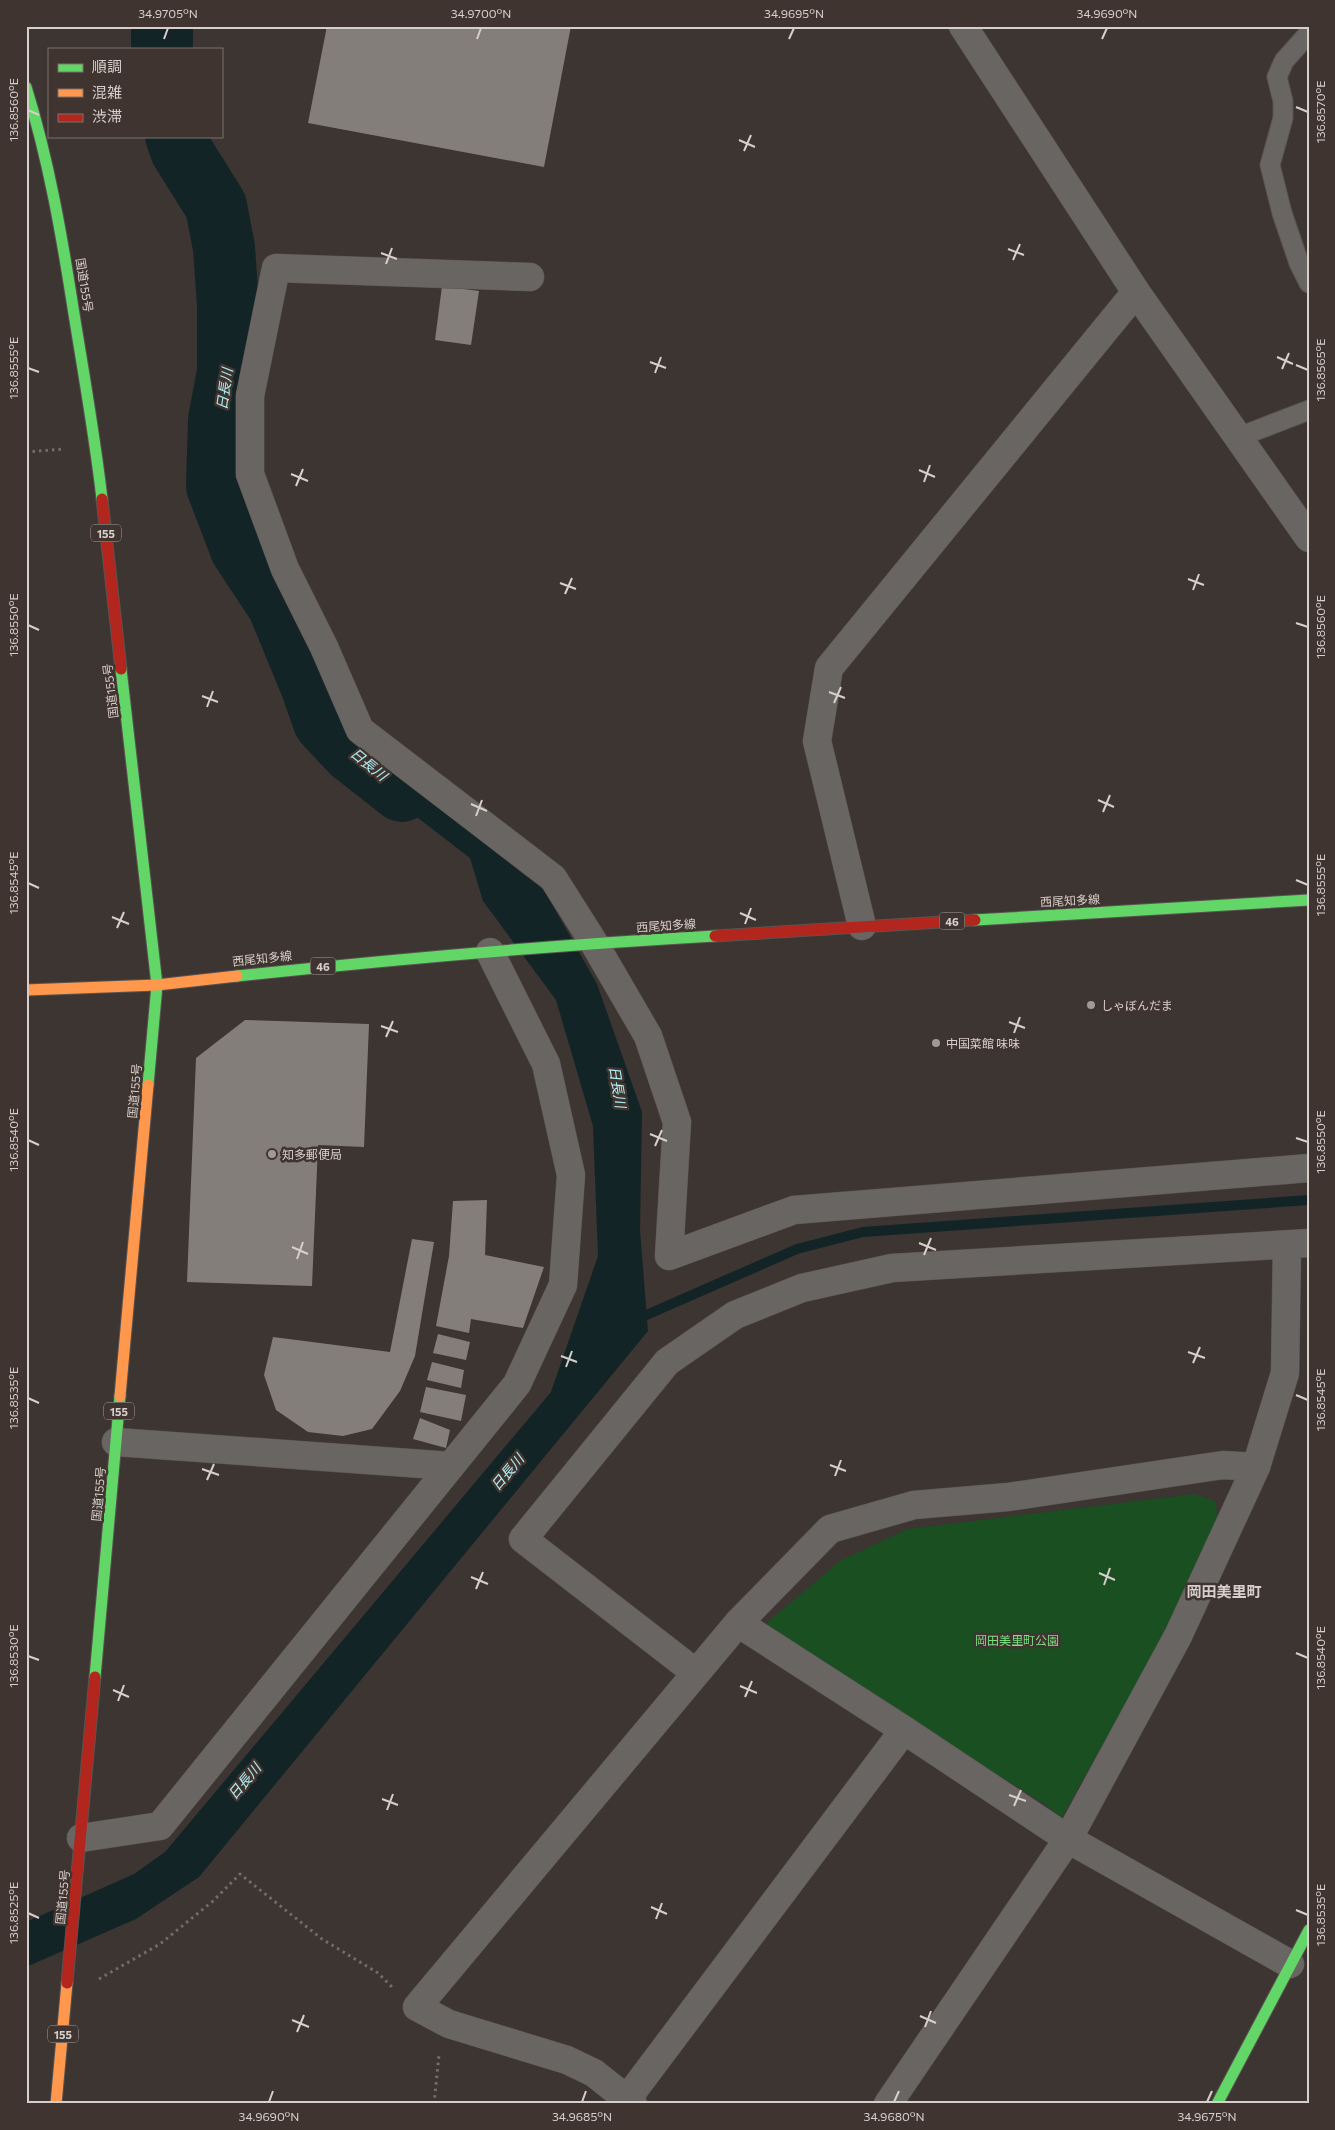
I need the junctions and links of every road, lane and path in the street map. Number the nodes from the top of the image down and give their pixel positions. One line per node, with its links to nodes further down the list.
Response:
1 (963, 26): 6 (street)
2 (1309, 33): 5 (lane)
3 (26, 87): 9 (main road, 国道155号 / 155)
4 (530, 277): 14 (street)
5 (1309, 283)
6 (1136, 292): 8 (street); 13 (street)
7 (1309, 410): 8 (lane)
8 (1239, 437): 11 (street)
9 (96, 446): 10 (path); 16 (main road, 国道155号 / 155)
10 (26, 452)
11 (1309, 538)
12 (1309, 900): 13 (main road, 西尾知多線 / 46)
13 (862, 926): 14 (main road, 西尾知多線 / 46)
14 (593, 943): 15 (main road, 西尾知多線 / 46); 18 (street)
15 (491, 951): 16 (main road, 西尾知多線 / 46); 21 (street)
16 (157, 985): 17 (main road, 西尾知多線 / 46); 20 (main road, 国道155号 / 155)
17 (26, 990)
18 (1309, 1168)
19 (1298, 1244): 22 (street); 24 (street)
20 (116, 1442): 21 (street); 26 (main road, 国道155号 / 155)
21 (451, 1466): 26 (street)
22 (1256, 1467): 23 (street); 27 (street)
23 (738, 1623): 24 (street); 25 (street)
24 (696, 1673): 31 (street)
25 (904, 1730): 27 (street); 33 (street)
26 (81, 1838): 30 (main road, 国道155号 / 155)
27 (1068, 1839): 29 (street); 36 (street)
28 (1309, 1930): 29 (main road)
29 (1290, 1964): 37 (main road)
30 (69, 1971): 31 (path); 34 (main road, 国道155号 / 155)
31 (417, 2008): 32 (street)
32 (449, 2024): 33 (street); 35 (path)
33 (630, 2101)
34 (56, 2104)
35 (434, 2104)
36 (888, 2104)
37 (1217, 2104)

